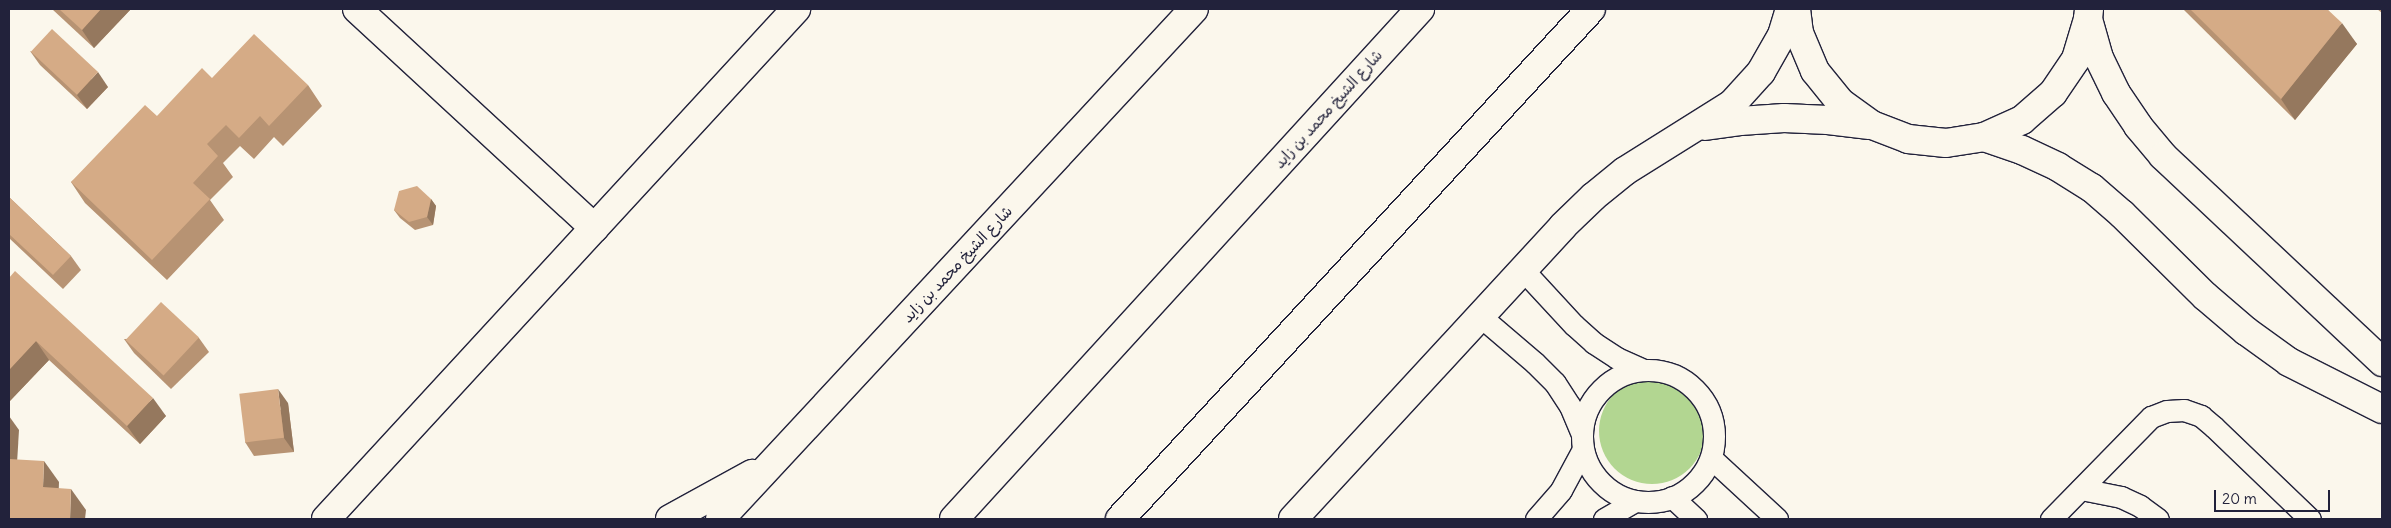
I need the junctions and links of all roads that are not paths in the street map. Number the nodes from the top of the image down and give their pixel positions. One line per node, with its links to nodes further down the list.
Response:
1 (357, 9): 12 (main road)
2 (796, 9): 12 (main road)
3 (1194, 9): 20 (main road, شارع الشيخ محمد بن زايد)
4 (1420, 9): 27 (main road, شارع الشيخ محمد بن زايد)
5 (1591, 9): 28 (main road)
6 (1790, 9): 10 (main road)
7 (1796, 9): 9 (main road)
8 (2088, 14): 11 (main road); 15 (main road)
9 (1872, 126): 10 (main road); 11 (main road)
10 (1696, 128): 13 (main road)
11 (1984, 137): 17 (main road)
12 (594, 228): 24 (main road)
13 (1523, 270): 14 (main road); 16 (lane)
14 (1480, 316): 18 (lane); 29 (main road)
15 (2382, 362)
16 (1642, 369): 18 (lane); 19 (lane)
17 (2382, 409)
18 (1582, 442): 23 (lane); 30 (lane)
19 (1711, 458): 22 (lane); 33 (lane)
20 (770, 464): 25 (main road); 26 (main road, شارع الشيخ محمد بن زايد)
21 (2081, 489): 34 (lane); 35 (lane); 36 (lane)
22 (1672, 497): 23 (lane); 32 (lane)
23 (1635, 501): 31 (lane)
24 (326, 519)
25 (670, 519)
26 (720, 519)
27 (954, 519)
28 (1120, 519)
29 (1293, 519)
30 (1536, 519)
31 (1604, 519)
32 (1696, 519)
33 (1776, 519)
34 (2051, 519)
35 (2158, 519)
36 (2310, 519)

